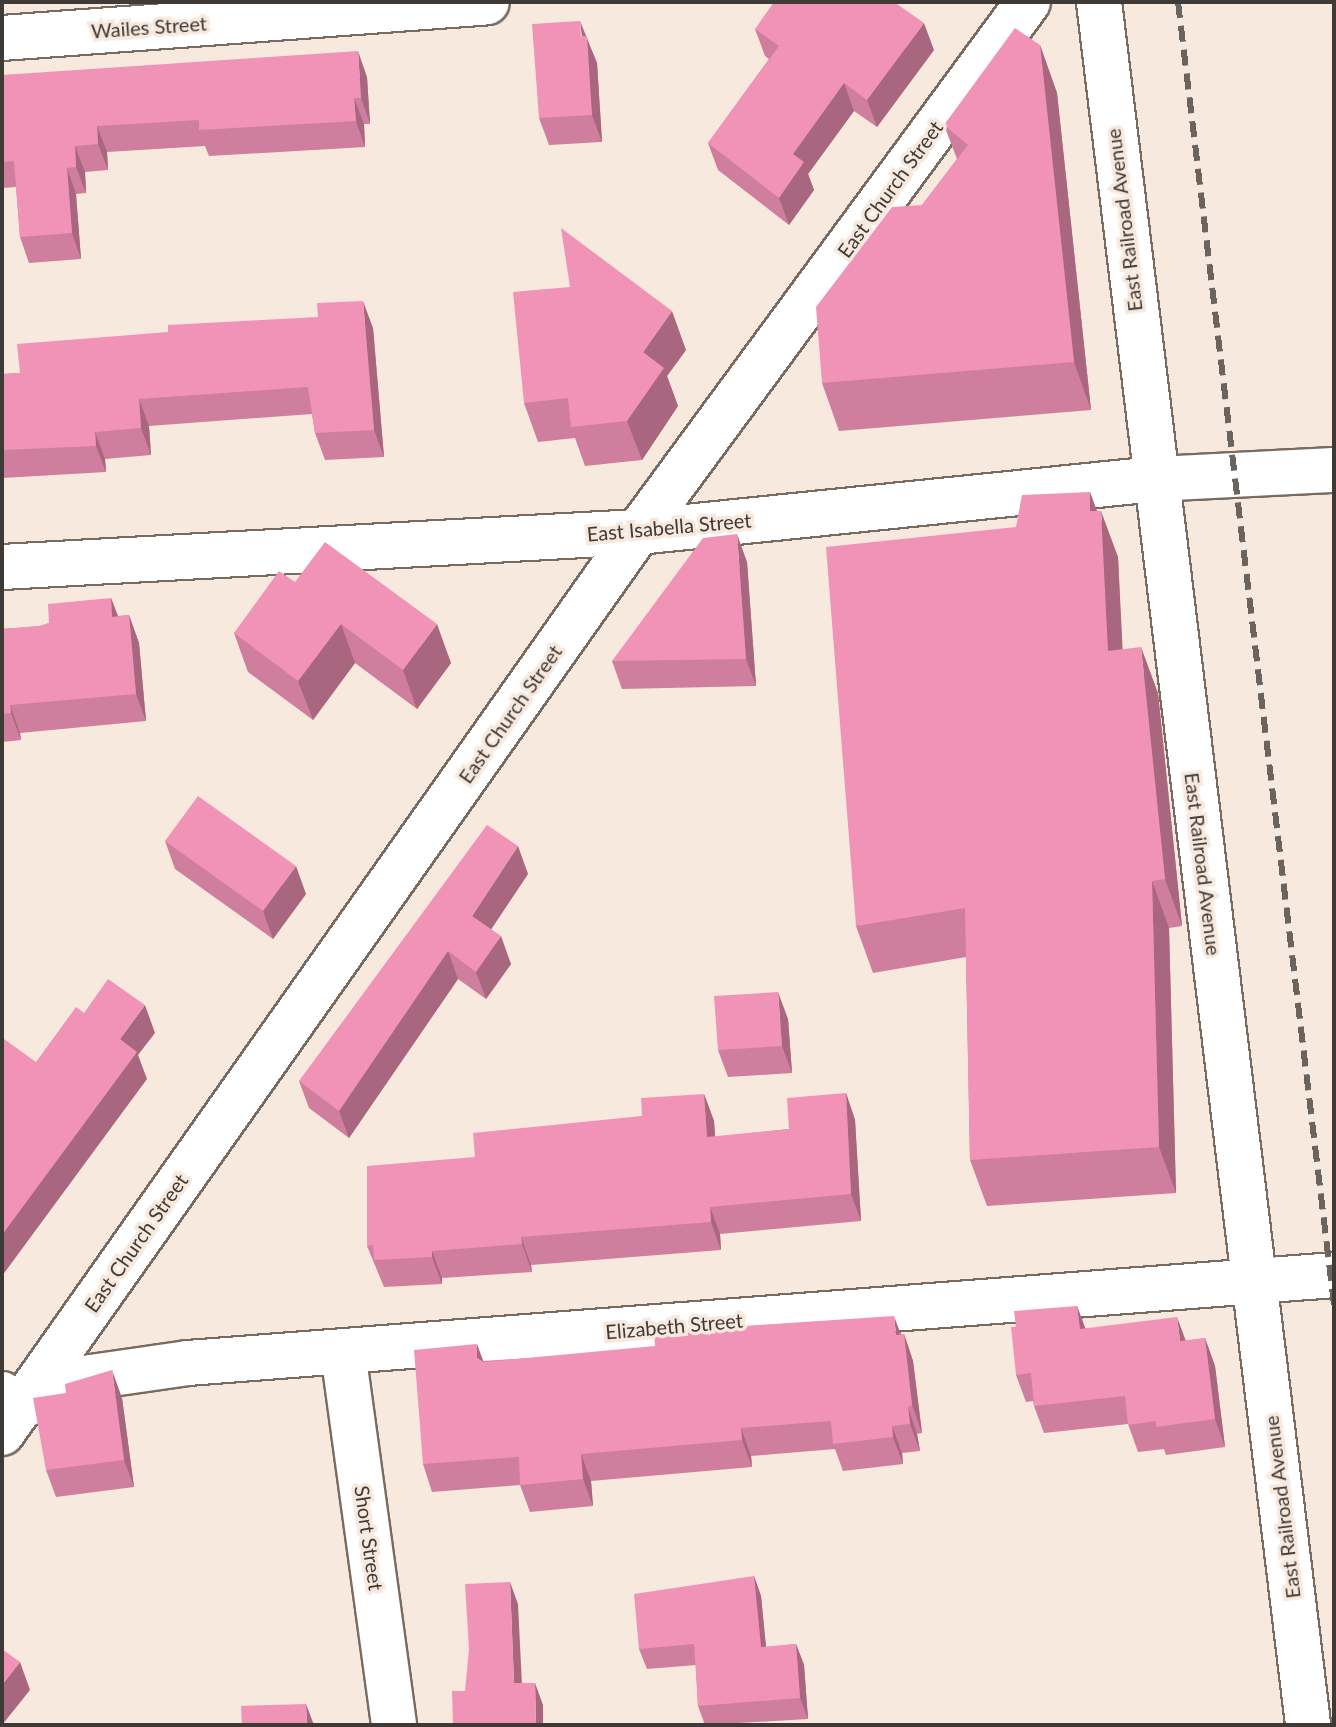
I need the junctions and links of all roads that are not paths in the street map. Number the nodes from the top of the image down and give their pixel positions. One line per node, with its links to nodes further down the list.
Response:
1 (487, 2): 4 (street, Wailes Street)
2 (1028, 2): 7 (street, East Church Street)
3 (1099, 2): 6 (street, East Railroad Avenue)
4 (2, 38)
5 (1334, 470): 6 (street, East Isabella Street)
6 (1155, 479): 7 (street, East Isabella Street); 10 (street, East Railroad Avenue)
7 (638, 532): 8 (street, East Isabella Street); 12 (street, East Church Street)
8 (2, 567)
9 (1334, 1275): 10 (street, Elizabeth Street)
10 (1255, 1280): 11 (street, Elizabeth Street); 14 (street, East Railroad Avenue)
11 (343, 1352): 12 (street, Elizabeth Street); 13 (street, Short Street)
12 (8, 1411)
13 (394, 1725)
14 (1308, 1725)

